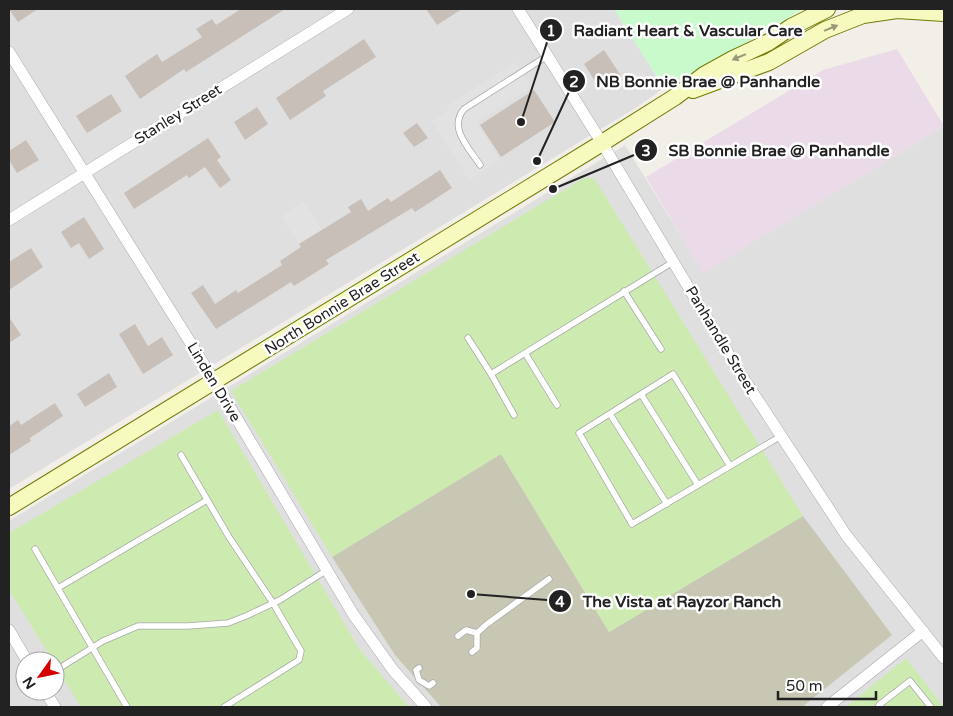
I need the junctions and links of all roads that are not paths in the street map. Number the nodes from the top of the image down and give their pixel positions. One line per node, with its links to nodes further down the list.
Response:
1 (348, 9): 10 (street, Stanley Street)
2 (518, 9): 6 (street, Panhandle Street)
3 (828, 9): 7 (main road, North Bonnie Brae Street, one-way to 7)
4 (944, 13): 7 (main road, North Bonnie Brae Street, one-way to 4)
5 (9, 52): 10 (street, Linden Drive)
6 (547, 56): 8 (street, Panhandle Street); 9 (lane)
7 (675, 97): 8 (main road, North Bonnie Brae Street)
8 (602, 142): 12 (street, Panhandle Street); 18 (main road, North Bonnie Brae Street)
9 (480, 165)
10 (84, 172): 11 (street, Stanley Street); 18 (street, Linden Drive)
11 (9, 220)
12 (673, 262): 13 (lane); 23 (street, Panhandle Street)
13 (624, 291): 15 (lane); 16 (lane)
14 (468, 338): 17 (lane)
15 (661, 350)
16 (525, 353): 17 (lane); 20 (lane)
17 (491, 374): 22 (lane)
18 (215, 382): 29 (main road, North Bonnie Brae Street); 31 (street, Linden Drive)
19 (642, 394): 21 (lane); 25 (lane); 26 (lane)
20 (557, 405)
21 (610, 414): 28 (lane); 28 (lane)
22 (514, 415)
23 (781, 436): 25 (lane); 36 (street, Panhandle Street)
24 (182, 455): 27 (lane)
25 (730, 466): 26 (lane)
26 (698, 485): 28 (lane)
27 (207, 500): 33 (lane); 34 (lane)
28 (667, 504)
29 (9, 507)
30 (35, 549): 33 (lane)
31 (327, 570): 34 (lane); 47 (street, Linden Drive)
32 (549, 579): 37 (lane)
33 (58, 588): 39 (lane)
34 (273, 603): 39 (lane); 49 (lane)
35 (9, 630): 40 (street)
36 (923, 631): 42 (street, Panhandle Street); 51 (street)
37 (478, 633): 38 (lane); 41 (lane)
38 (458, 636)
39 (92, 648): 43 (lane); 48 (lane)
40 (21, 651)
41 (472, 652)
42 (944, 658)
43 (65, 665)
44 (419, 668): 45 (lane)
45 (419, 680): 46 (lane); 47 (lane)
46 (433, 683)
47 (409, 688): 50 (street, Linden Drive)
48 (128, 707)
49 (224, 707)
50 (426, 707)
51 (827, 707)
52 (881, 707): 53 (lane)
53 (931, 707)

